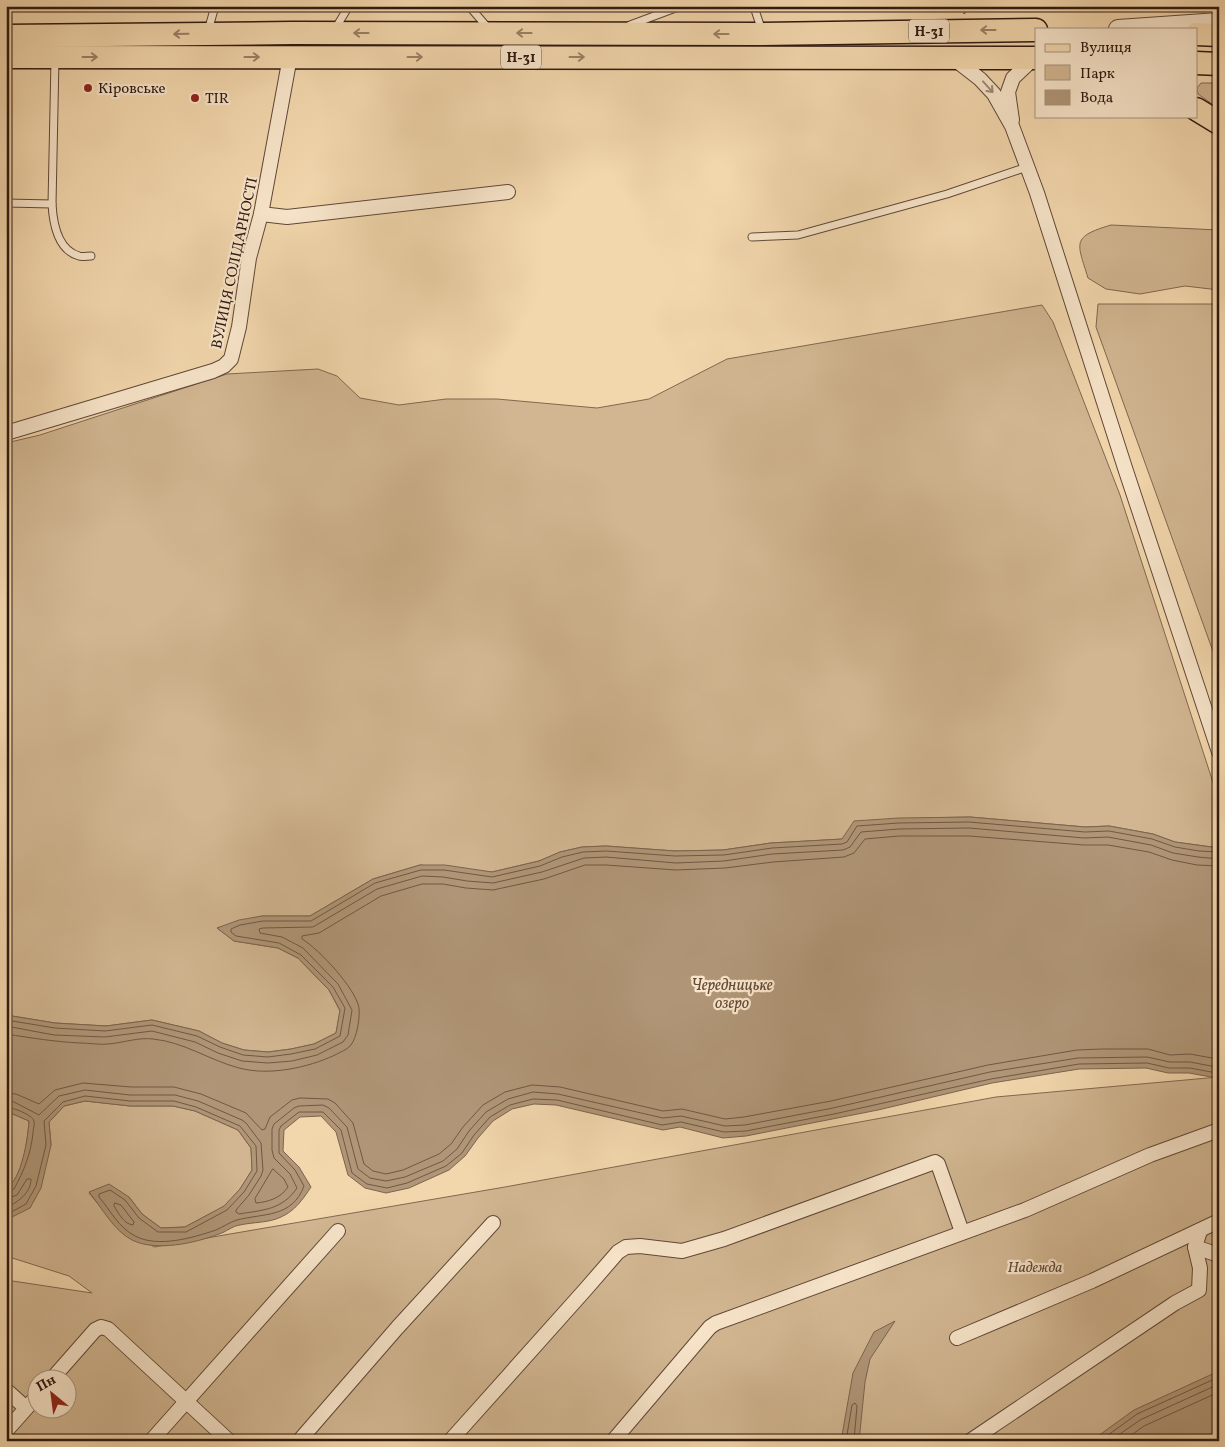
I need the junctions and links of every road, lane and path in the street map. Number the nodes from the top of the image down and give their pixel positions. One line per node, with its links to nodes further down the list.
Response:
1 (215, 6): 10 (lane)
2 (350, 6): 9 (lane)
3 (469, 6): 11 (lane)
4 (681, 6): 12 (lane)
5 (752, 6): 13 (lane)
6 (1219, 22): 7 (street)
7 (1132, 28)
8 (1035, 30): 13 (main road, Н-31, one-way to 13)
9 (333, 33): 10 (main road, Н-31); 11 (main road, Н-31, one-way to 9)
10 (207, 34): 16 (main road, Н-31, one-way to 16)
11 (494, 34): 12 (main road, Н-31, one-way to 11)
12 (609, 34): 13 (main road, Н-31, one-way to 12)
13 (762, 34)
14 (1198, 34): 15 (main road)
15 (1219, 35)
16 (6, 36)
17 (6, 57): 18 (main road, Н-31)
18 (55, 57): 19 (main road, Н-31, one-way to 19); 30 (lane)
19 (290, 57): 20 (main road, Н-31, one-way to 20); 31 (street, ВУЛИЦЯ СОЛІДАРНОСТІ)
20 (952, 58): 21 (main road, Н-31); 26 (street, one-way to 26)
21 (1029, 60): 26 (street)
22 (1198, 62): 23 (main road)
23 (1219, 64)
24 (1198, 110): 25 (main road)
25 (1219, 123)
26 (1012, 126): 27 (street)
27 (1027, 167): 32 (lane); 35 (street)
28 (508, 192): 31 (street)
29 (6, 203): 30 (lane)
30 (52, 204): 33 (lane)
31 (261, 214): 34 (street, ВУЛИЦЯ СОЛІДАРНОСТІ)
32 (752, 237)
33 (91, 256)
34 (6, 433)
35 (1219, 752)
36 (1219, 1130): 41 (street)
37 (1219, 1221): 40 (street)
38 (493, 1222): 52 (street)
39 (338, 1231): 47 (street)
40 (1200, 1231): 42 (street); 44 (street)
41 (962, 1232): 53 (street); 54 (street)
42 (1195, 1247): 43 (street); 55 (street)
43 (1219, 1255)
44 (957, 1338)
45 (60, 1370): 47 (street)
46 (6, 1390): 48 (street)
47 (185, 1402): 50 (street); 51 (street)
48 (26, 1408): 49 (street)
49 (6, 1431)
50 (151, 1441)
51 (229, 1441)
52 (299, 1441)
53 (450, 1441)
54 (613, 1441)
55 (970, 1441)

